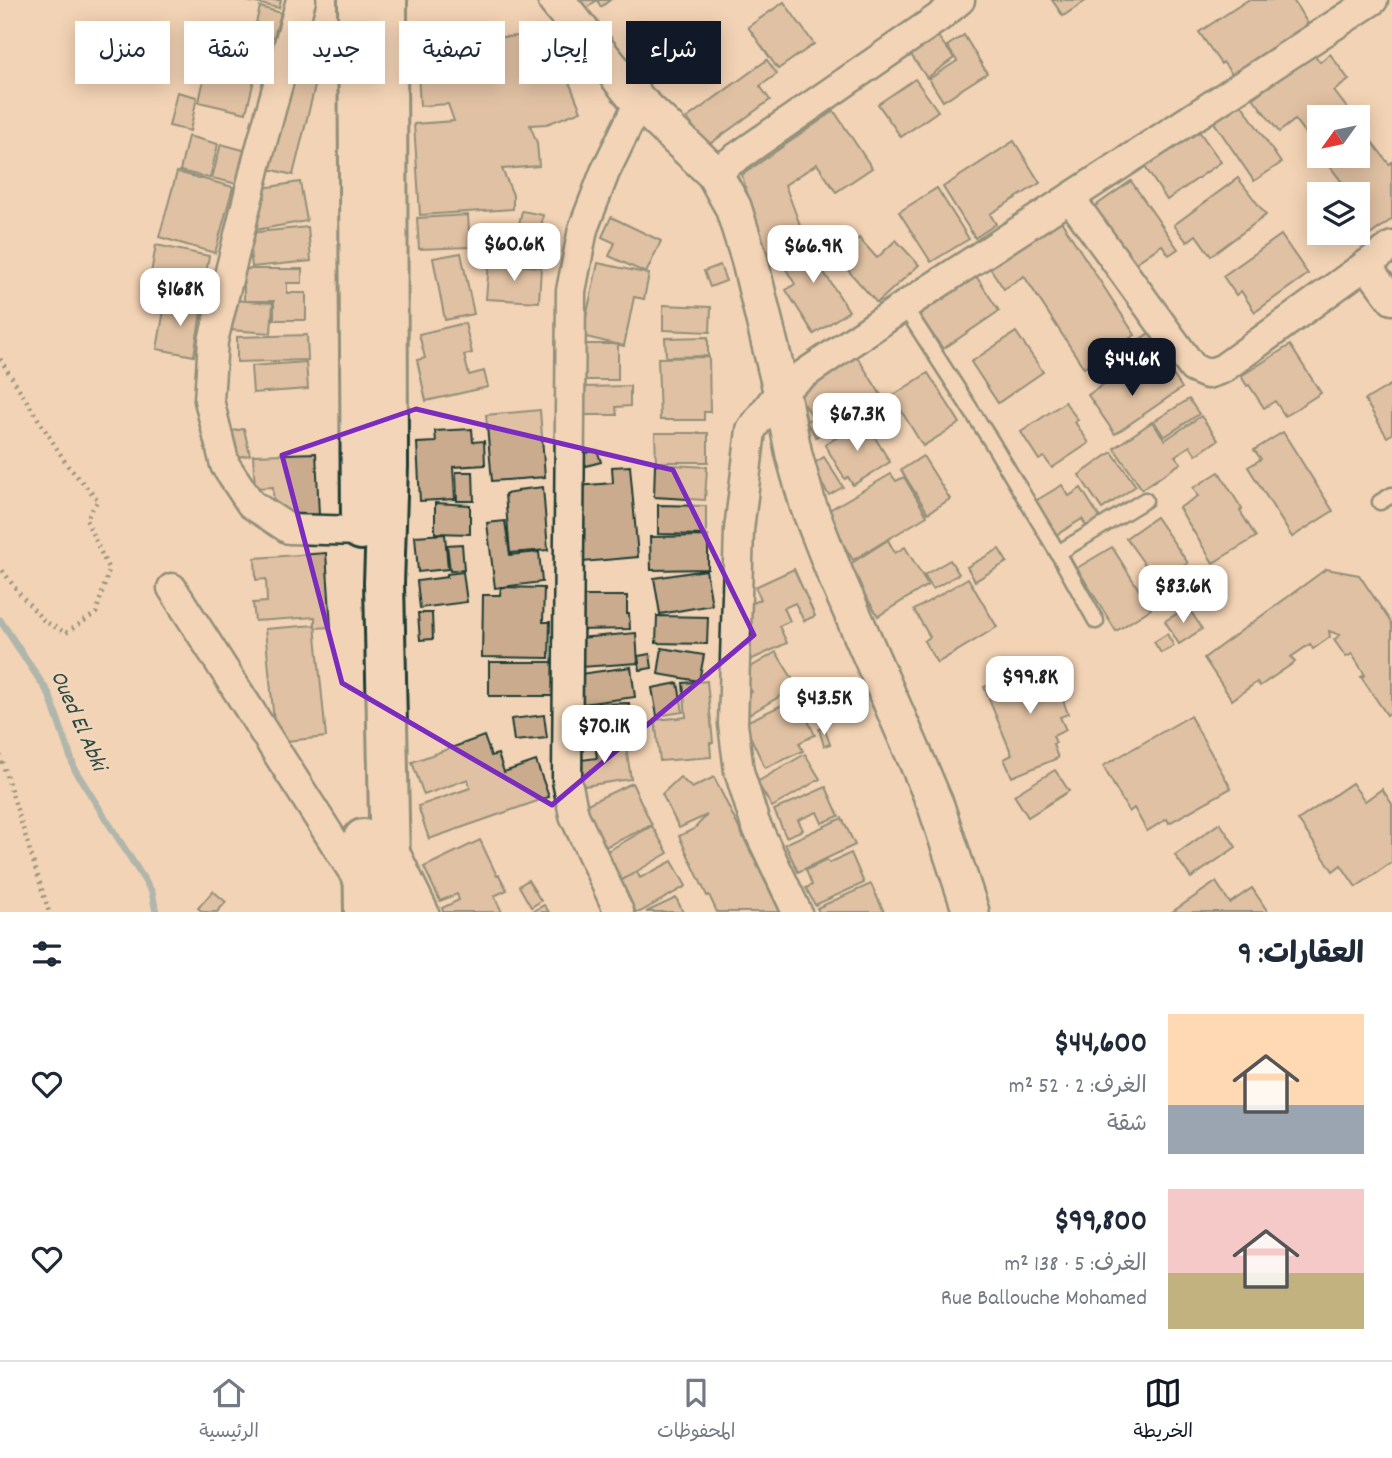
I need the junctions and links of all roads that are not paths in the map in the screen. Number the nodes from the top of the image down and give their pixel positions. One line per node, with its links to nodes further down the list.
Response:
1 (301, 0): 17 (street)
2 (358, 0): 17 (main road)
3 (387, 0): 21 (main road)
4 (556, 0): 8 (street)
5 (960, 0): 7 (street)
6 (1373, 0): 10 (street)
7 (936, 9): 9 (street)
8 (639, 102): 9 (street); 24 (street)
9 (714, 173): 15 (street)
10 (1070, 198): 12 (street); 14 (street)
11 (1392, 246): 12 (street)
12 (1366, 265): 13 (street)
13 (1392, 300)
14 (904, 306): 15 (street); 18 (lane)
15 (781, 390): 25 (street); 26 (street)
16 (1145, 500): 18 (lane)
17 (361, 531): 22 (main road)
18 (1058, 553): 20 (lane)
19 (172, 588): 22 (street)
20 (1096, 621)
21 (390, 840): 22 (main road); 23 (street)
22 (373, 904)
23 (424, 912)
24 (619, 912)
25 (797, 912)
26 (971, 912)

